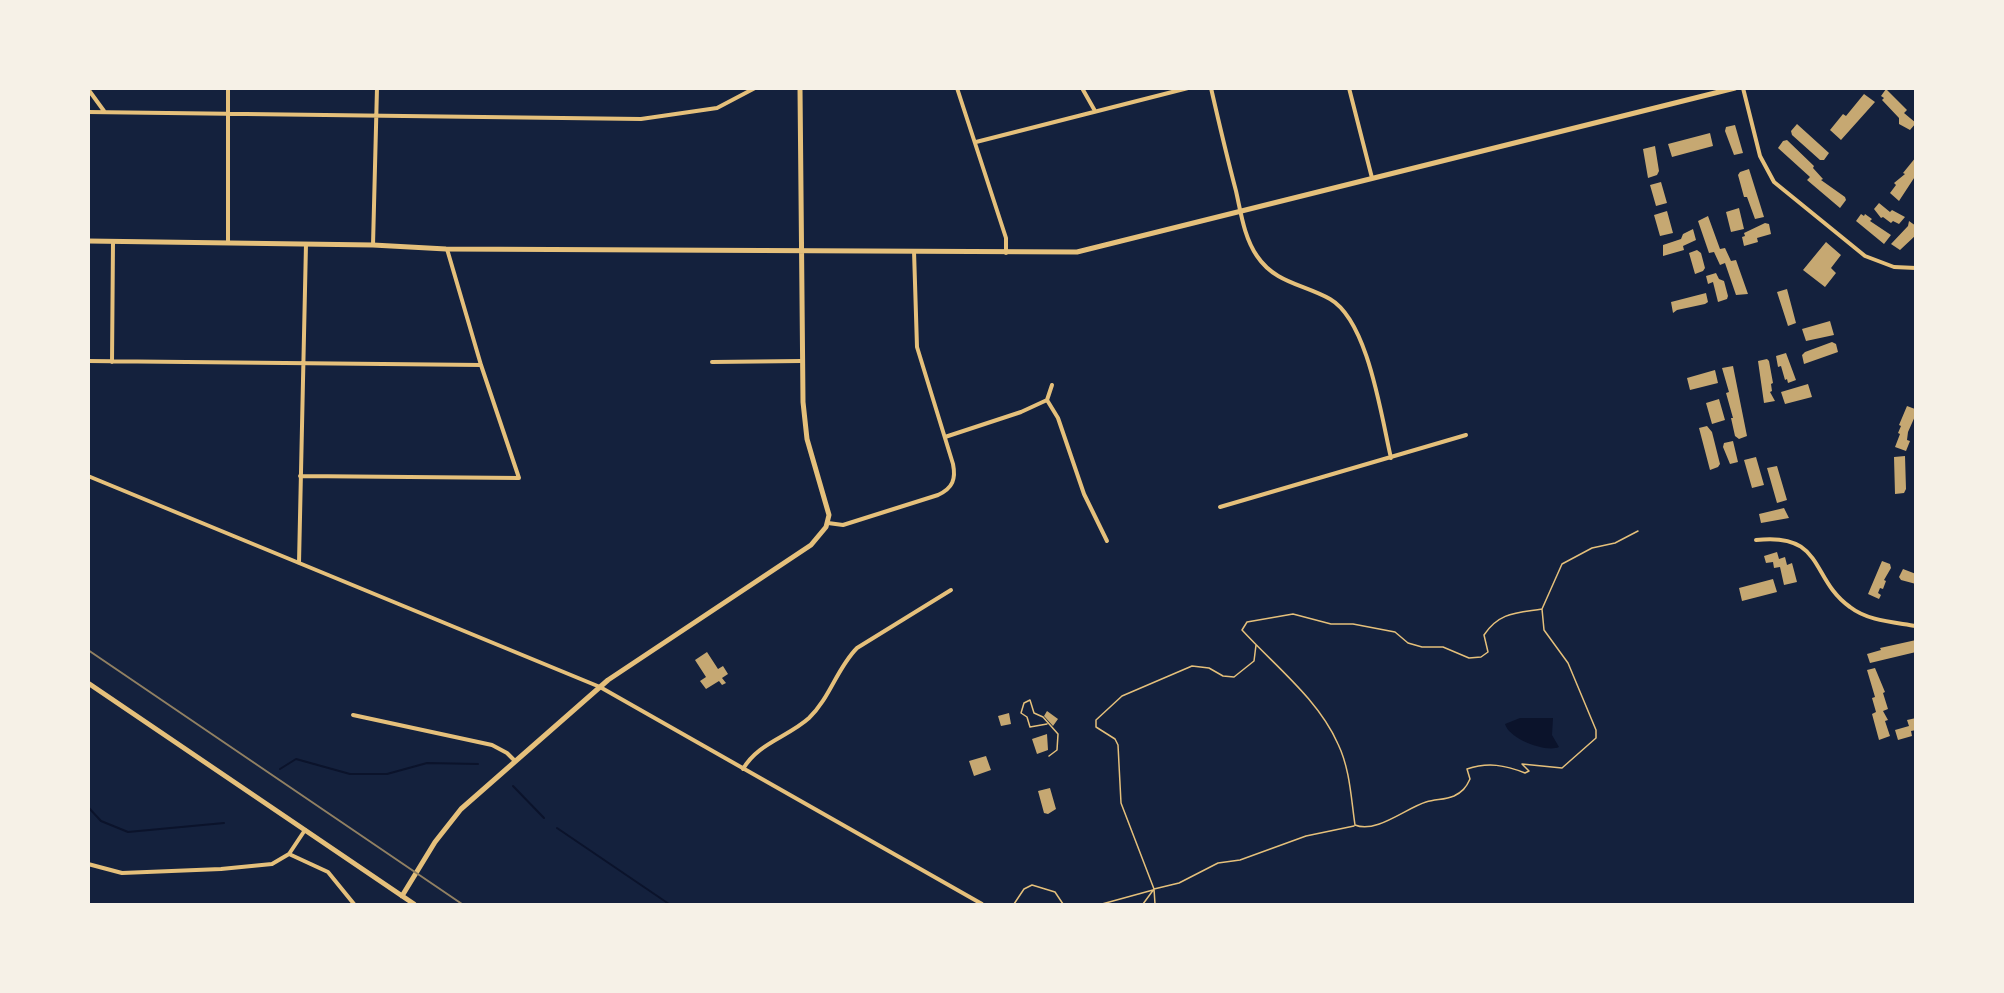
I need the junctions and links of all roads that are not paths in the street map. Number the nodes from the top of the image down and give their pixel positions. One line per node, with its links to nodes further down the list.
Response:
1 (228, 88): 16 (street)
2 (377, 88): 17 (street)
3 (755, 88): 17 (street)
4 (800, 88): 27 (main road)
5 (957, 88): 18 (street)
6 (1082, 88): 14 (street)
7 (1188, 88): 14 (street)
8 (1211, 88): 20 (street)
9 (1349, 88): 19 (street)
10 (1735, 88): 19 (main road)
11 (1743, 88): 30 (street)
12 (88, 89): 13 (street)
13 (104, 111): 15 (street); 16 (street)
14 (1095, 111): 18 (street)
15 (88, 112)
16 (228, 114): 17 (street); 23 (street)
17 (377, 117): 25 (street)
18 (976, 142): 29 (street)
19 (1372, 178): 20 (main road)
20 (1241, 212): 29 (main road); 41 (street)
21 (88, 241): 22 (main road)
22 (113, 241): 23 (main road); 33 (street)
23 (228, 243): 24 (main road)
24 (306, 244): 25 (main road); 35 (street)
25 (373, 245): 26 (main road)
26 (446, 249): 27 (main road); 36 (street)
27 (801, 251): 28 (main road); 32 (main road)
28 (914, 251): 29 (main road); 40 (street)
29 (1006, 253)
30 (1916, 268)
31 (88, 361): 33 (street)
32 (801, 361): 34 (street); 45 (main road)
33 (112, 362): 35 (street)
34 (712, 362)
35 (303, 363): 36 (street); 43 (street)
36 (481, 365): 43 (street)
37 (1052, 385): 38 (street)
38 (1047, 400): 40 (street); 47 (street)
39 (1466, 435): 41 (street)
40 (945, 436): 45 (street)
41 (1392, 458): 44 (street)
42 (88, 476): 48 (street)
43 (300, 476): 48 (street)
44 (1220, 507)
45 (828, 523): 52 (main road)
46 (1756, 540): 50 (street)
47 (1107, 541)
48 (299, 563): 52 (street)
49 (951, 590): 55 (street)
50 (1916, 626)
51 (88, 683): 56 (main road)
52 (600, 687): 54 (main road); 55 (street)
53 (353, 715): 54 (street)
54 (515, 761): 59 (main road)
55 (744, 769): 62 (street)
56 (306, 830): 57 (street); 59 (main road)
57 (289, 854): 58 (street); 60 (street)
58 (88, 864)
59 (402, 896): 61 (main road)
60 (354, 904)
61 (414, 904)
62 (982, 904)

